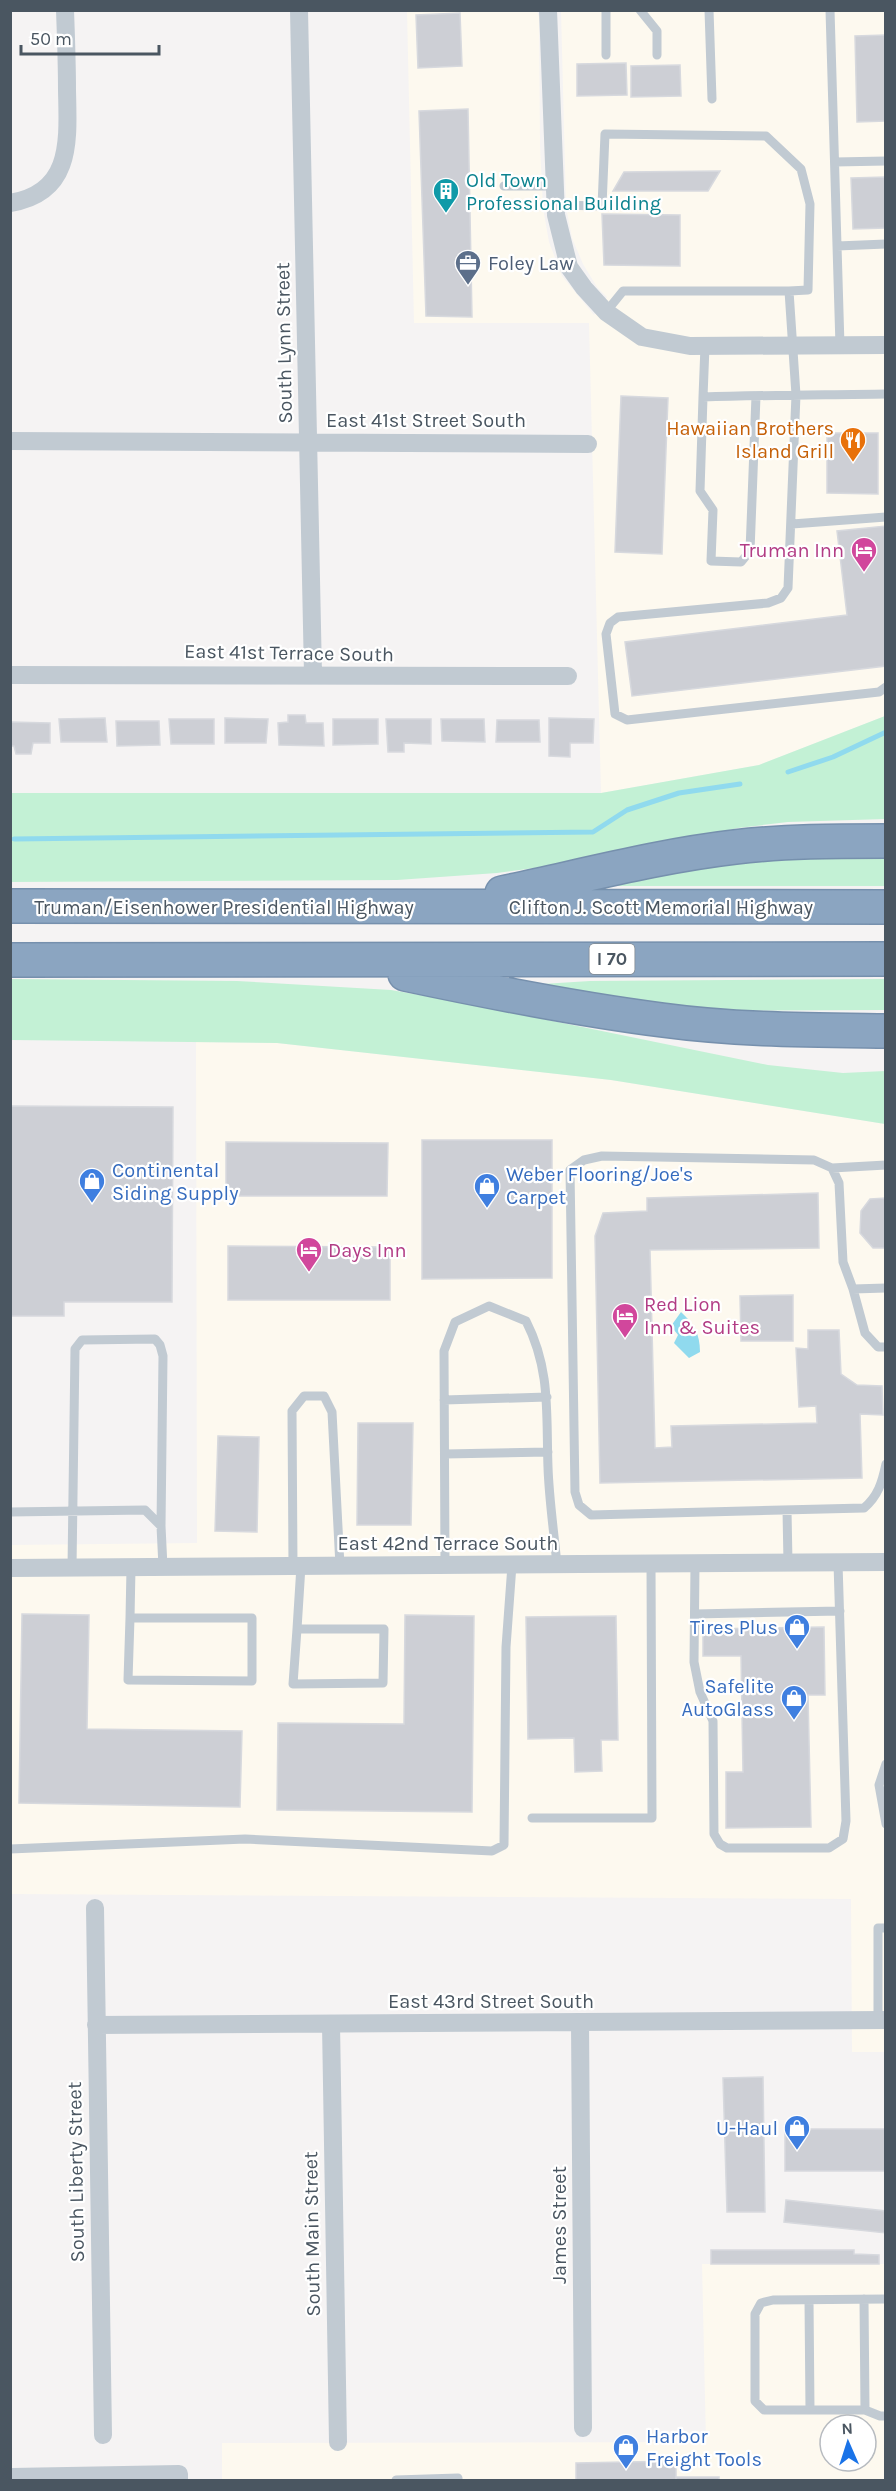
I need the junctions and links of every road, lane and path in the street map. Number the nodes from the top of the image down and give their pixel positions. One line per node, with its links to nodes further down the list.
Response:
1 (65, 10): 15 (street)
2 (299, 10): 30 (street, South Lynn Street)
3 (548, 10): 14 (street)
4 (606, 10): 8 (lane)
5 (640, 10): 9 (lane)
6 (709, 10): 10 (lane)
7 (830, 10): 12 (lane)
8 (606, 55)
9 (657, 55)
10 (712, 99)
11 (885, 161): 12 (lane)
12 (835, 162): 18 (lane)
13 (504, 186): 14 (lane)
14 (554, 186): 16 (street)
15 (10, 203)
16 (555, 205): 19 (lane); 20 (street)
17 (885, 244): 18 (lane)
18 (837, 246): 24 (lane)
19 (789, 291): 20 (lane); 23 (lane)
20 (606, 312): 22 (street)
21 (885, 345): 24 (street)
22 (705, 346): 23 (street); 28 (lane)
23 (792, 346): 24 (street); 26 (lane)
24 (840, 346)
25 (885, 394): 26 (lane)
26 (796, 395): 27 (lane); 33 (lane)
27 (756, 396): 28 (lane); 28 (lane)
28 (703, 397)
29 (10, 441): 30 (street, East 41st Street South)
30 (308, 442): 31 (street, East 41st Street South); 34 (street, South Lynn Street)
31 (588, 444)
32 (885, 517): 33 (lane)
33 (792, 524): 37 (lane)
34 (313, 674): 35 (street, East 41st Terrace South); 36 (street, East 41st Terrace South)
35 (10, 675)
36 (568, 676)
37 (885, 687)
38 (885, 841): 40 (highway)
39 (10, 906): 40 (highway, Truman/Eisenhower Presidential Highway)
40 (437, 907): 41 (highway, Clifton J. Scott Memorial Highway)
41 (885, 907)
42 (885, 958): 44 (highway, I 70)
43 (10, 960): 44 (highway, I 70)
44 (339, 960): 45 (highway)
45 (885, 1031)
46 (885, 1165): 47 (lane)
47 (832, 1168): 49 (lane); 56 (lane)
48 (885, 1288): 49 (lane)
49 (853, 1289): 50 (lane)
50 (885, 1347)
51 (547, 1397): 52 (lane); 52 (lane); 53 (lane)
52 (444, 1400): 54 (lane)
53 (548, 1452): 54 (lane); 63 (lane)
54 (445, 1454): 66 (lane)
55 (885, 1464): 56 (lane)
56 (787, 1510): 61 (lane)
57 (72, 1511): 58 (lane); 59 (lane); 59 (lane); 71 (lane)
58 (10, 1512)
59 (161, 1526): 73 (lane)
60 (885, 1562): 62 (street, East 42nd Terrace South)
61 (788, 1563): 62 (street, East 42nd Terrace South); 65 (street, East 42nd Terrace South)
62 (838, 1563): 74 (lane)
63 (557, 1564): 64 (street, East 42nd Terrace South); 67 (street, East 42nd Terrace South)
64 (651, 1564): 65 (street, East 42nd Terrace South); 79 (lane)
65 (695, 1564): 75 (lane)
66 (446, 1565): 67 (street, East 42nd Terrace South); 69 (street, East 42nd Terrace South)
67 (512, 1565): 81 (lane)
68 (297, 1566): 69 (street, East 42nd Terrace South); 69 (lane); 73 (street, East 42nd Terrace South); 77 (lane)
69 (340, 1566)
70 (10, 1568): 71 (street, East 42nd Terrace South)
71 (72, 1568): 72 (street, East 42nd Terrace South)
72 (131, 1568): 73 (street, East 42nd Terrace South); 76 (lane)
73 (163, 1568)
74 (840, 1611): 75 (lane); 75 (lane)
75 (695, 1614)
76 (130, 1618): 76 (lane)
77 (297, 1629): 77 (lane)
78 (885, 1764): 80 (lane)
79 (532, 1818)
80 (885, 1824)
81 (10, 1849)
82 (95, 1908): 88 (street, South Liberty Street)
83 (885, 1928): 84 (lane)
84 (882, 1970): 85 (lane)
85 (882, 2020): 86 (street, East 43rd Street South)
86 (580, 2022): 87 (street, East 43rd Street South); 95 (street, James Street)
87 (331, 2024): 88 (street, East 43rd Street South); 97 (street, South Main Street)
88 (96, 2025): 96 (street, South Liberty Street)
89 (864, 2299): 90 (lane); 91 (lane); 92 (lane)
90 (885, 2299)
91 (809, 2300): 93 (lane); 93 (lane)
92 (865, 2409): 93 (lane); 94 (lane)
93 (810, 2410)
94 (885, 2416)
95 (583, 2428)
96 (103, 2435)
97 (338, 2442)
98 (12, 2481): 99 (street)
99 (179, 2481)
100 (396, 2481): 101 (lane)
101 (458, 2481)

